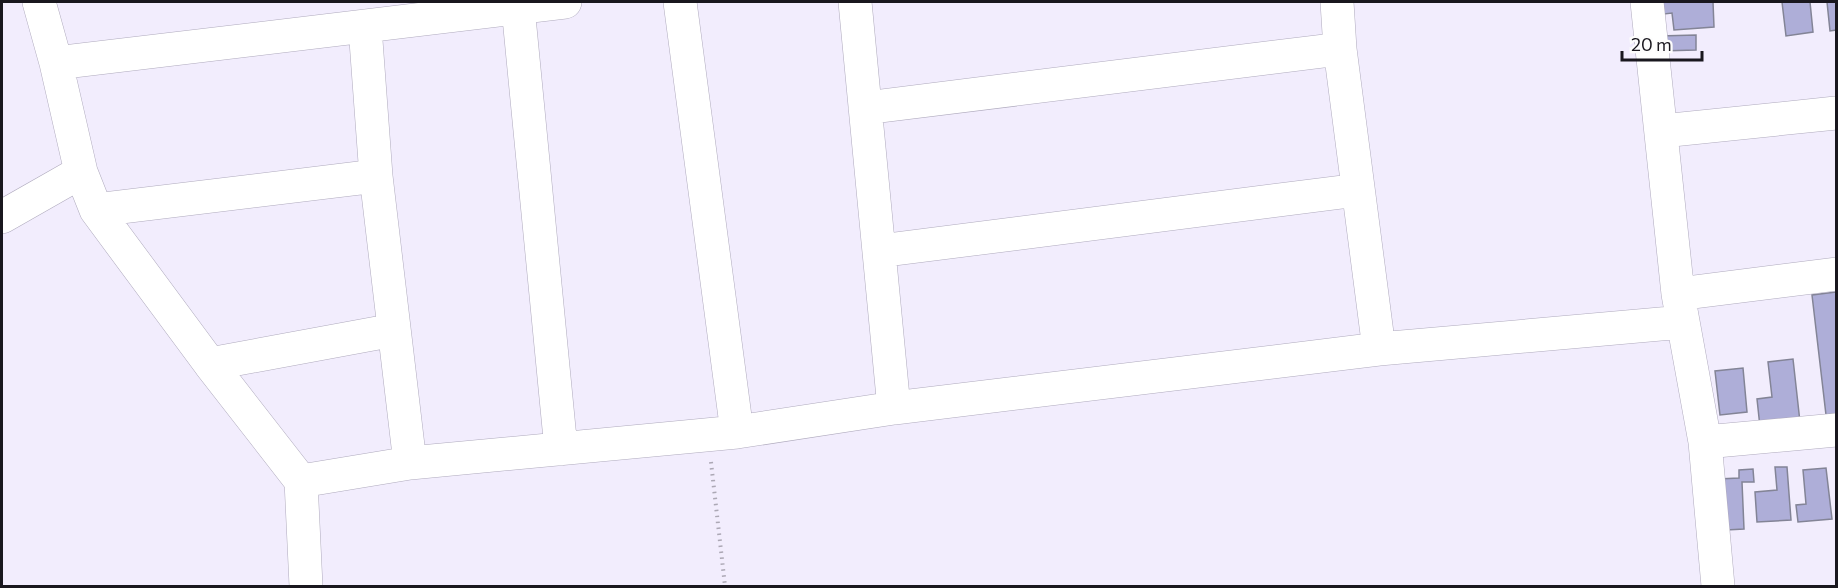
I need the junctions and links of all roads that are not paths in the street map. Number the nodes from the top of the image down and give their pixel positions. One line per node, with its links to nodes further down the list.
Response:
1 (39, 2): 10 (street)
2 (565, 2): 7 (street)
3 (680, 2): 27 (street)
4 (855, 2): 11 (street)
5 (1337, 2): 9 (street)
6 (1647, 2): 13 (street)
7 (518, 7): 8 (street); 29 (street)
8 (365, 27): 10 (street); 15 (street)
9 (1340, 50): 11 (street); 16 (street)
10 (56, 63): 14 (street)
11 (865, 108): 19 (street)
12 (1836, 112): 13 (street)
13 (1662, 131): 21 (street)
14 (81, 172): 17 (street); 18 (street)
15 (376, 176): 17 (street); 22 (street)
16 (1358, 190): 19 (street); 23 (street)
17 (96, 210): 24 (street)
18 (2, 217)
19 (879, 251): 25 (street)
20 (1836, 273): 21 (street)
21 (1681, 308): 23 (street); 28 (street)
22 (394, 330): 24 (street); 30 (street)
23 (1379, 349): 25 (street)
24 (210, 364): 31 (street)
25 (894, 408): 27 (street)
26 (1836, 430): 28 (street)
27 (723, 433): 29 (street)
28 (1706, 442): 33 (street)
29 (561, 449): 30 (street)
30 (410, 463): 31 (street)
31 (301, 481): 32 (street)
32 (306, 586)
33 (1718, 586)

